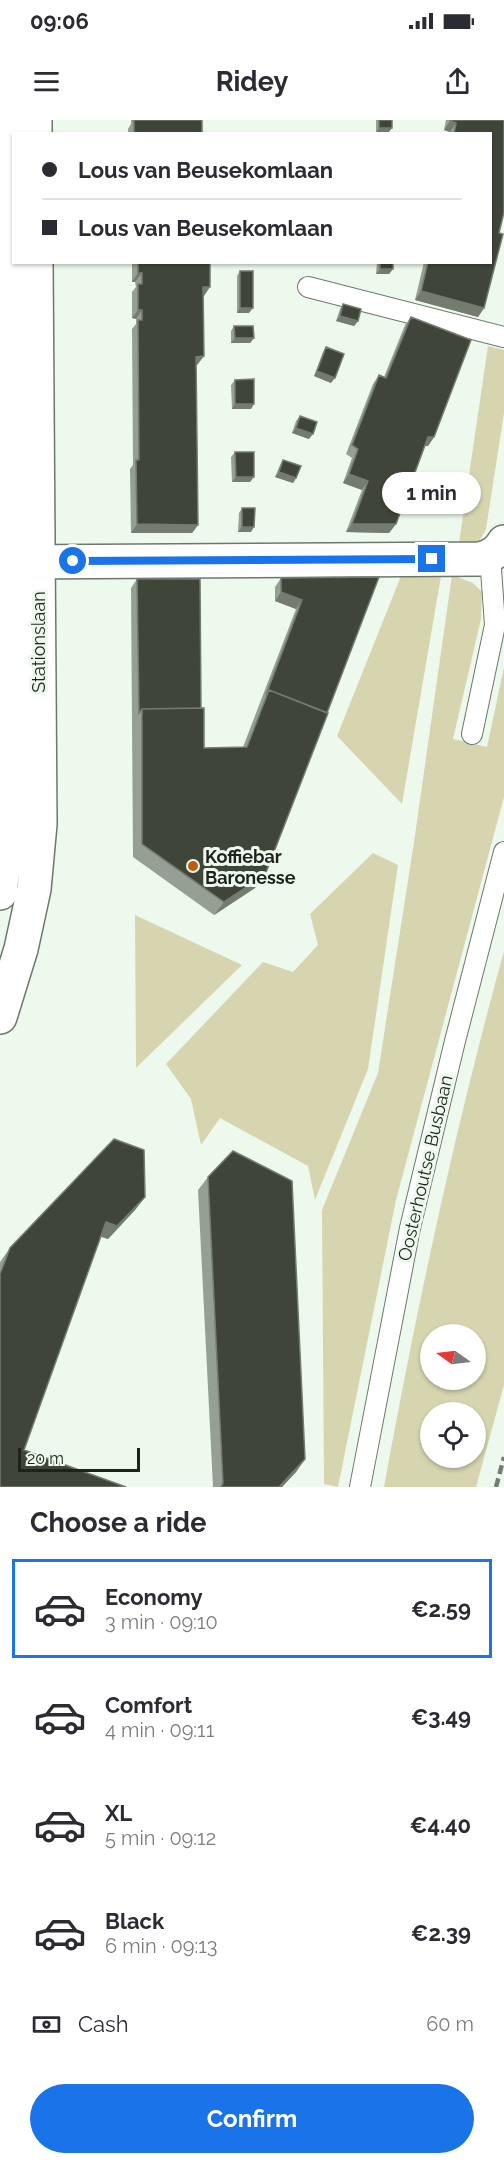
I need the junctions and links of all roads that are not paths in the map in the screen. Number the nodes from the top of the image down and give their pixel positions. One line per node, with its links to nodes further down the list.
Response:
1 (4, 120): 6 (main road, Stationslaan)
2 (36, 264): 6 (main road, Stationslaan)
3 (308, 287): 4 (lane)
4 (504, 337)
5 (497, 549): 6 (main road); 7 (lane)
6 (23, 562): 9 (main road, Stationslaan); 10 (main road, Stationslaan)
7 (472, 734)
8 (504, 852): 11 (lane, Oosterhoutse Busbaan)
9 (0, 893)
10 (0, 1017)
11 (360, 1487)

